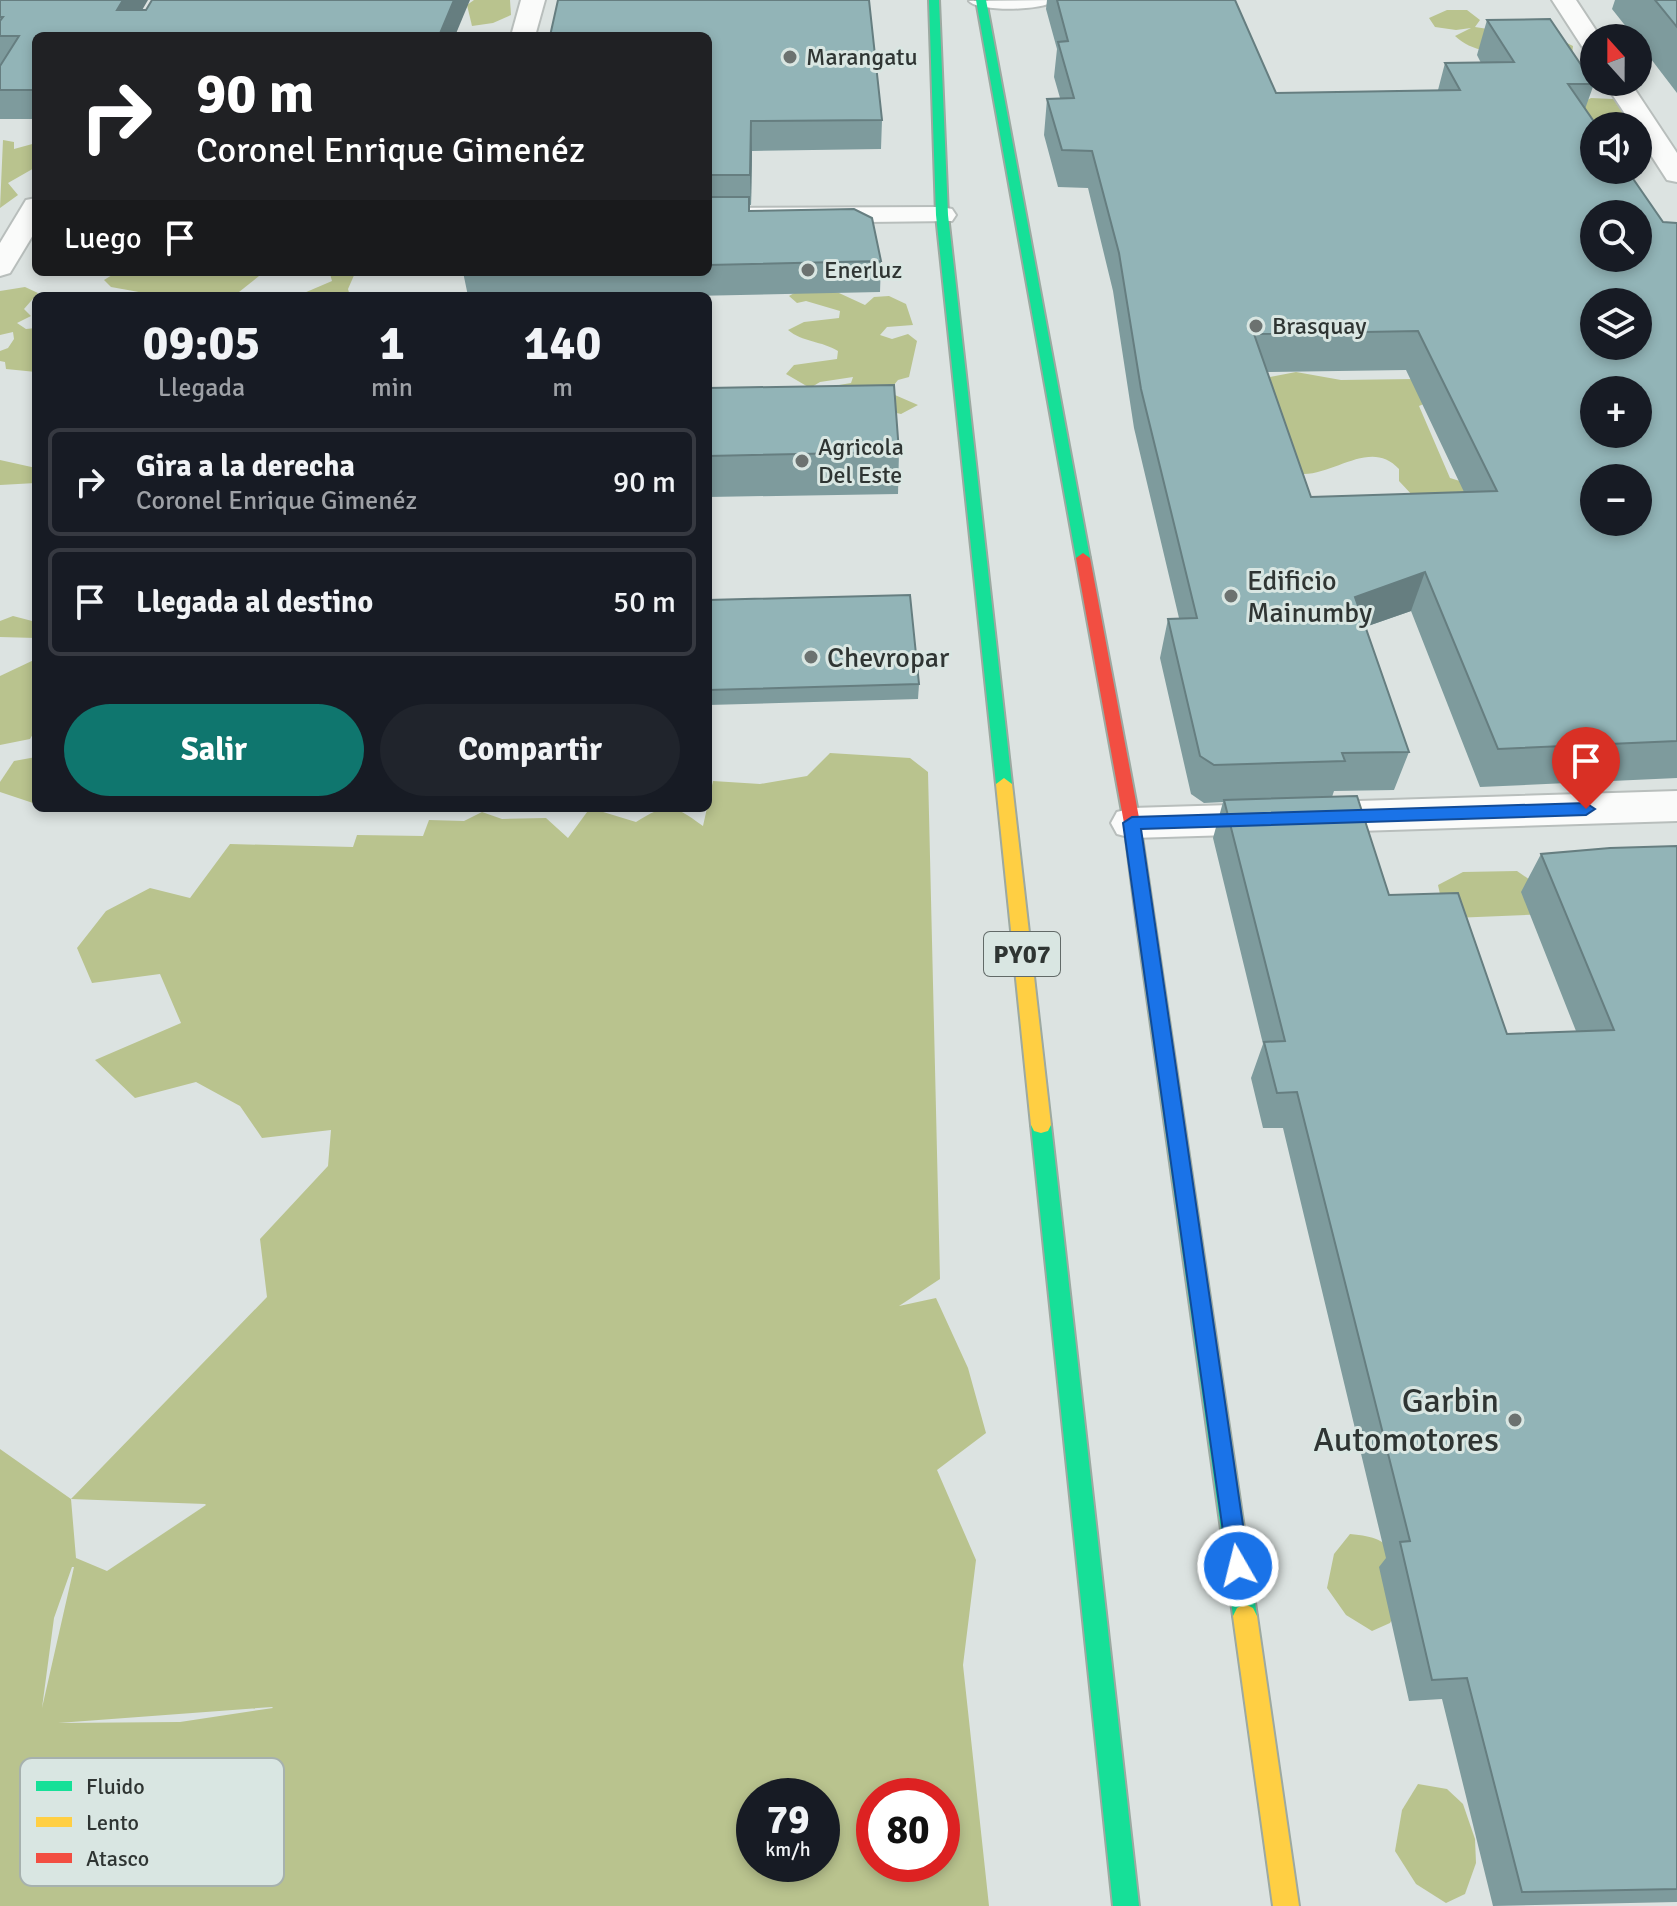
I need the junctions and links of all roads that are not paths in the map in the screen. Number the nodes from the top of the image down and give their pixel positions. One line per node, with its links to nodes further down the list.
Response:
1 (533, 0): 7 (street)
2 (934, 0): 10 (highway, PY07)
3 (1043, 0): 5 (street)
4 (1564, 0): 6 (street)
5 (981, 1): 15 (highway)
6 (1580, 25)
7 (524, 32)
8 (1626, 96): 9 (street)
9 (1677, 174)
10 (942, 215): 11 (street); 16 (highway, PY07)
11 (712, 216)
12 (32, 217): 13 (street)
13 (0, 267)
14 (1677, 806): 15 (street)
15 (1132, 823): 17 (highway)
16 (1126, 1906)
17 (1286, 1906)

